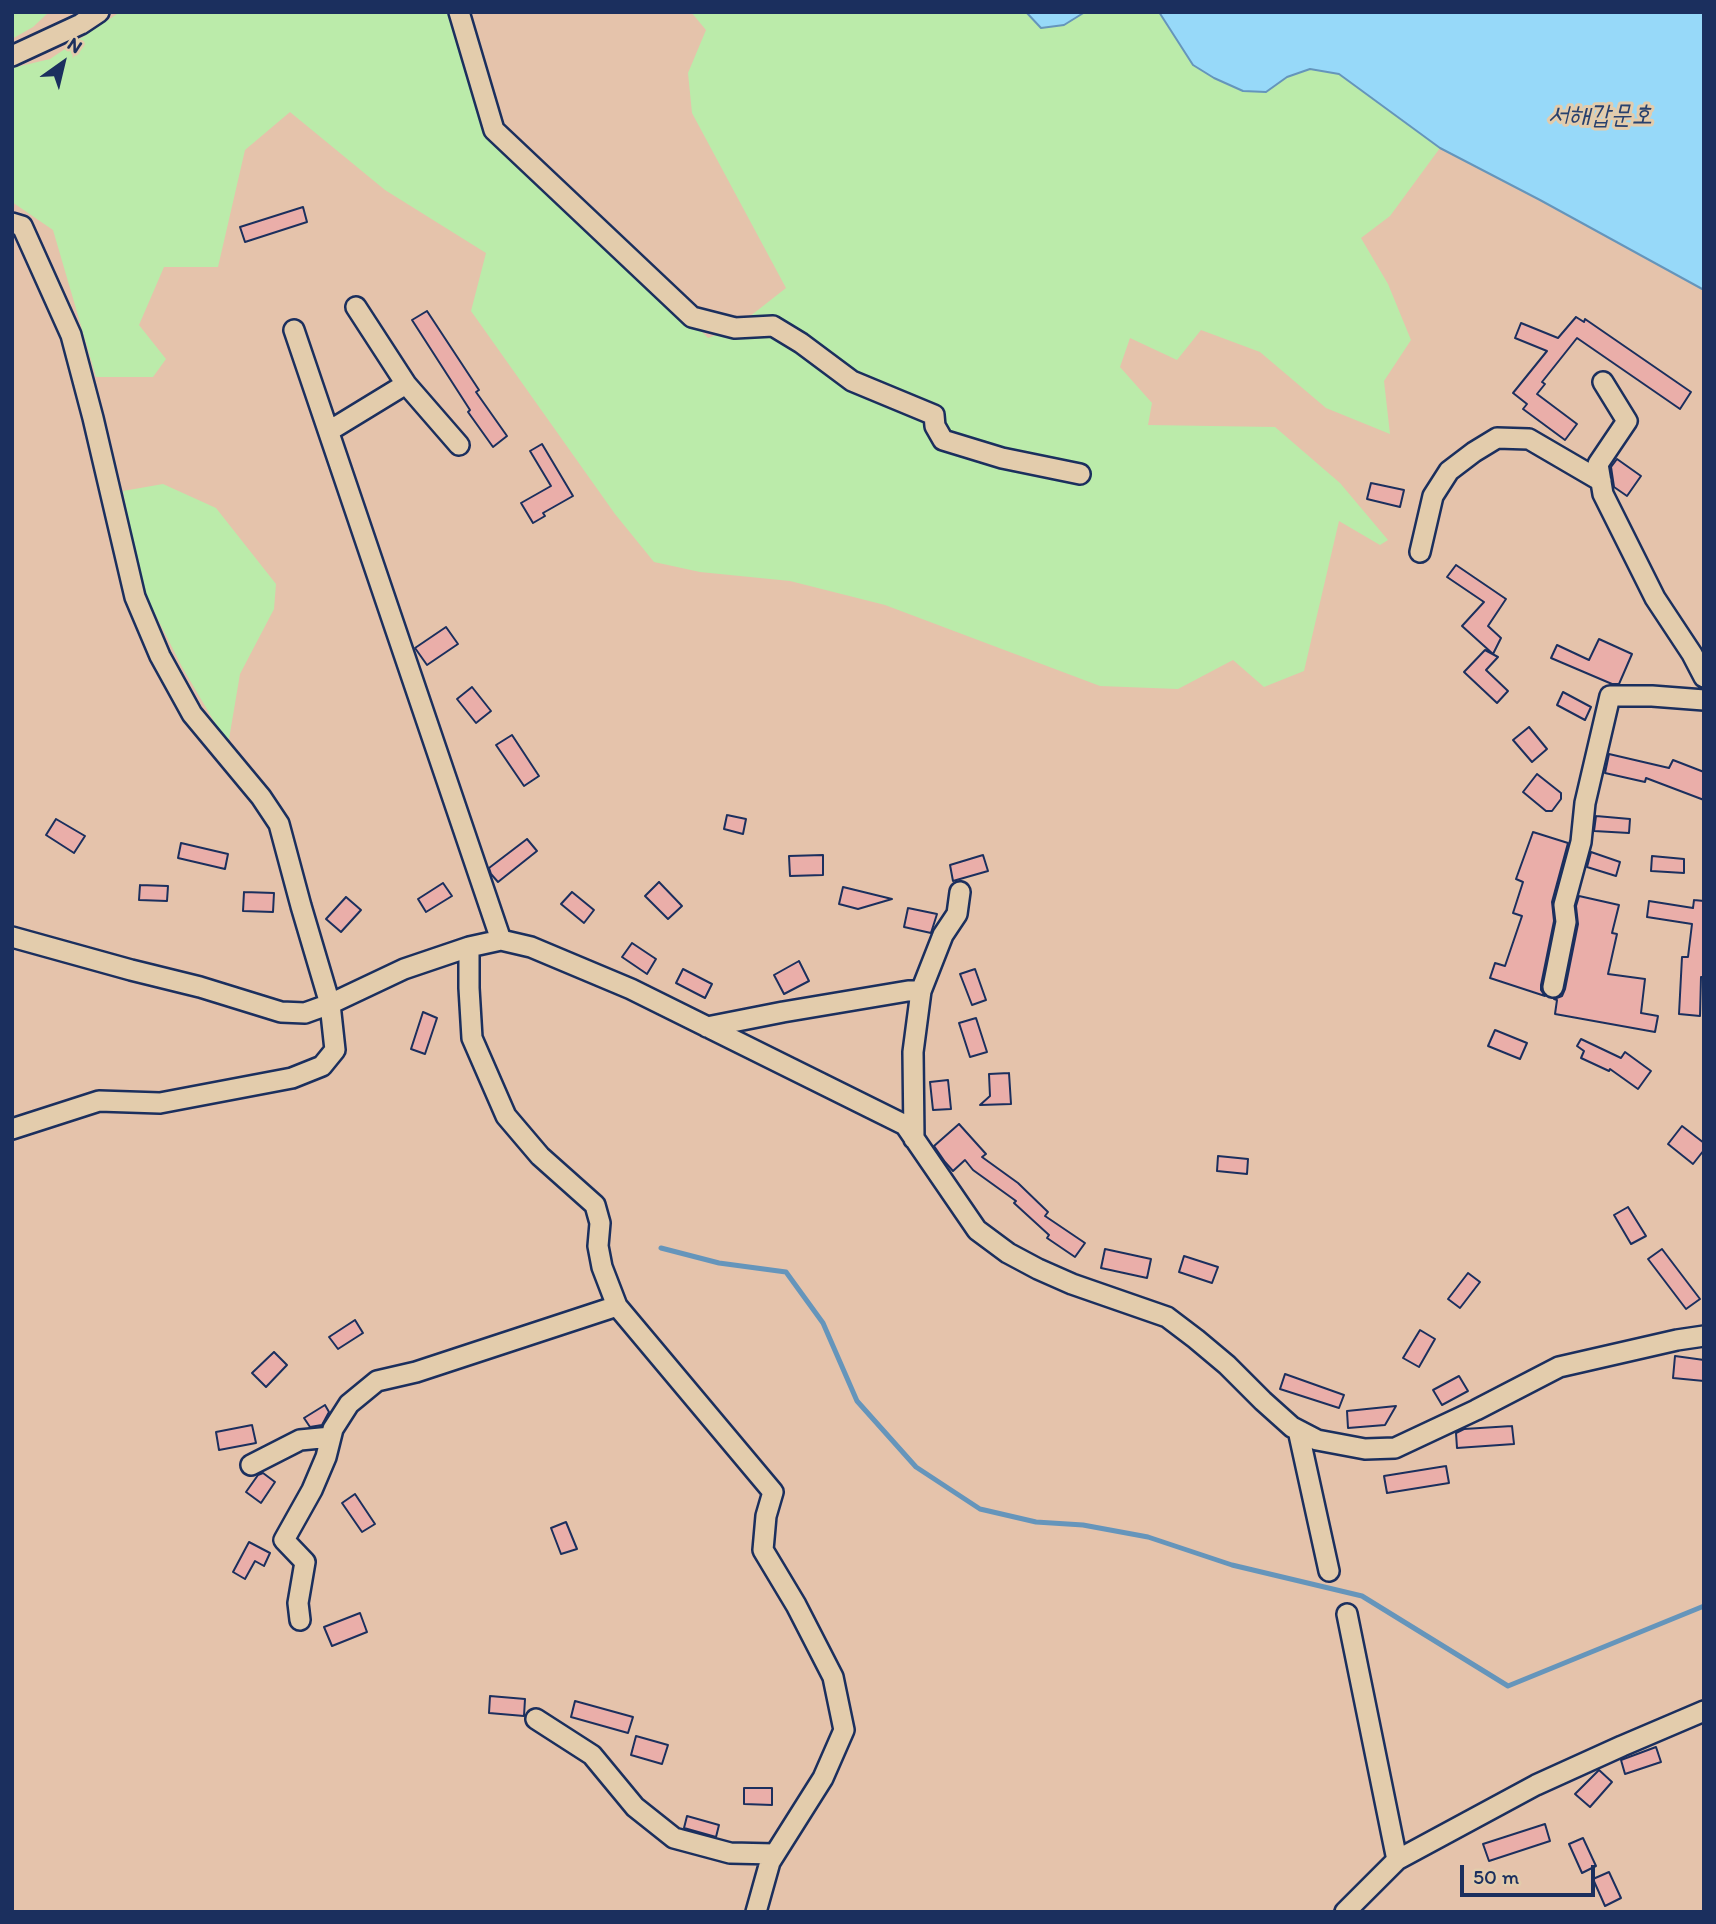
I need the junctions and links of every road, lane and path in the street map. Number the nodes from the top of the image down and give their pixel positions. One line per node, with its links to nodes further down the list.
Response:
1 (99, 12): 3 (street)
2 (459, 12): 11 (street)
3 (12, 56)
4 (12, 223): 22 (street)
5 (356, 307): 8 (street)
6 (294, 330): 9 (street)
7 (1603, 382): 12 (street)
8 (406, 384): 9 (street); 10 (street)
9 (329, 431): 18 (street)
10 (459, 445)
11 (1080, 474)
12 (1601, 481): 13 (street); 14 (street)
13 (1420, 552)
14 (1704, 677)
15 (1704, 700): 20 (street)
16 (960, 892): 21 (street)
17 (12, 937): 22 (street)
18 (501, 940): 19 (street); 23 (street)
19 (470, 947): 22 (street); 26 (street)
20 (1553, 987)
21 (921, 991): 23 (street); 25 (street)
22 (330, 1004): 24 (street)
23 (707, 1027): 25 (street)
24 (12, 1129)
25 (914, 1139): 28 (street)
26 (617, 1306): 29 (street); 36 (street)
27 (1704, 1336): 28 (street)
28 (1298, 1430): 31 (street)
29 (331, 1437): 30 (street); 33 (street)
30 (251, 1465)
31 (1329, 1571)
32 (1347, 1614): 37 (street)
33 (300, 1620)
34 (1704, 1711): 37 (street)
35 (536, 1719): 36 (street)
36 (775, 1854): 38 (street)
37 (1397, 1860): 39 (street)
38 (756, 1912)
39 (1345, 1912)

